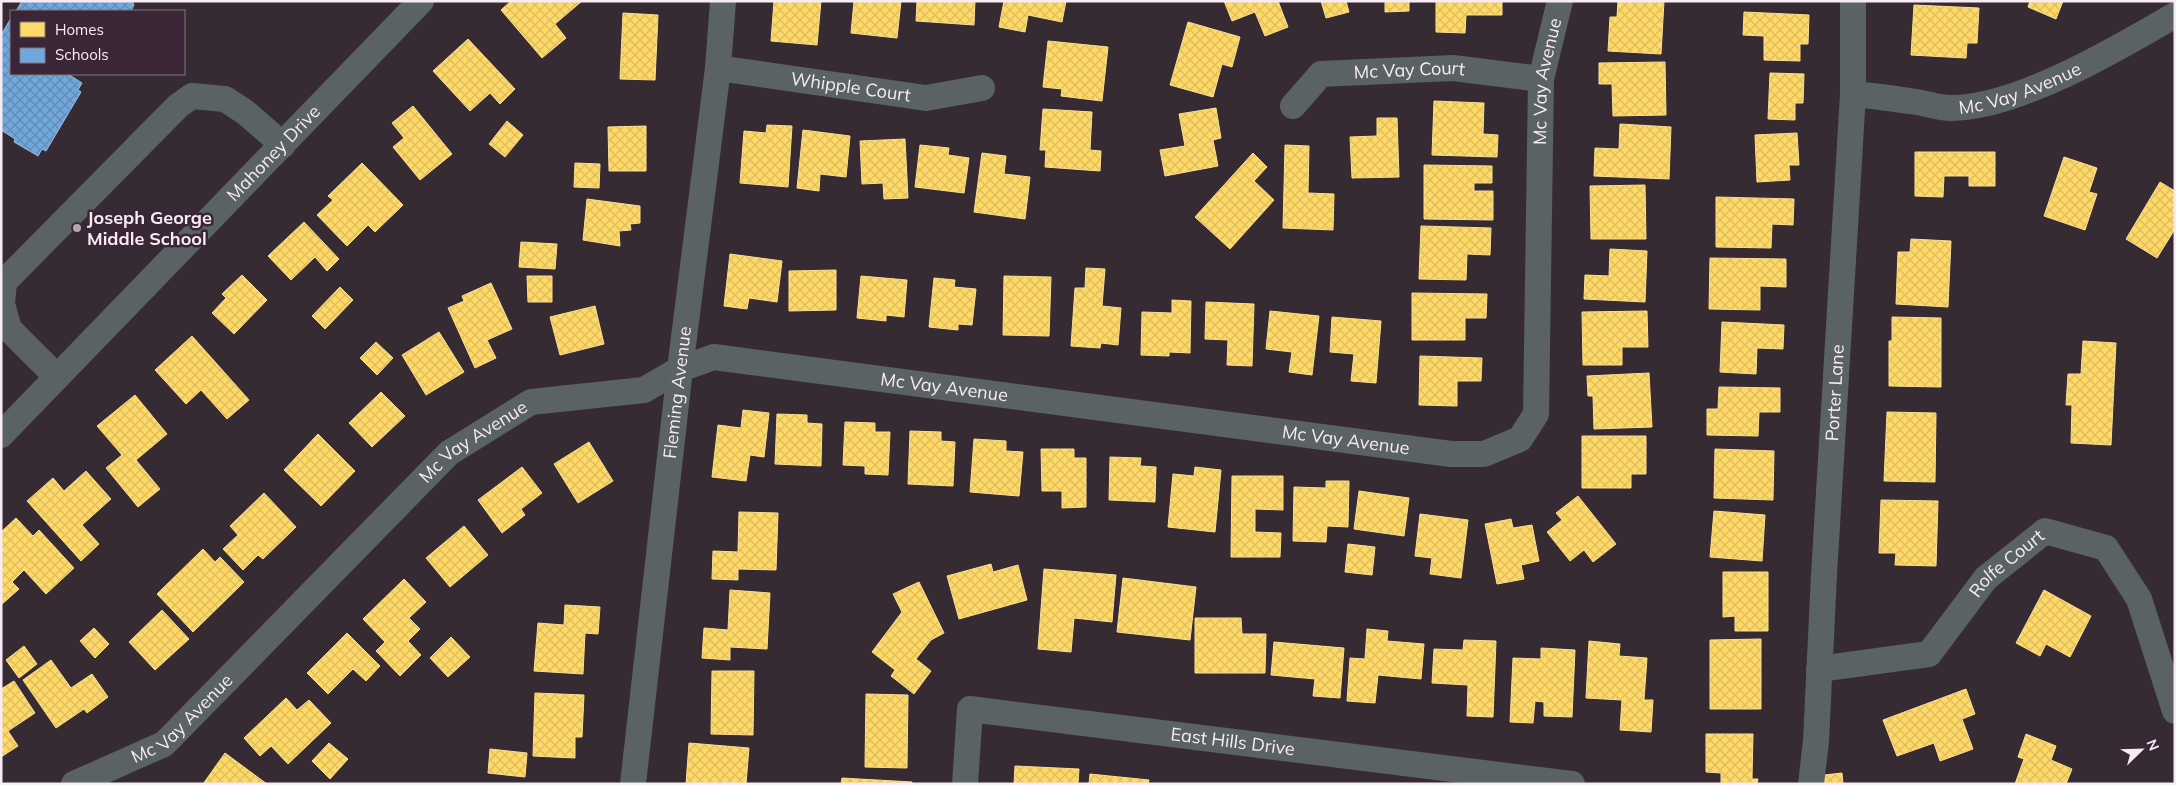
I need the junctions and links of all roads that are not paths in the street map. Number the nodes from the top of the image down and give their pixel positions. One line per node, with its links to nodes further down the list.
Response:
1 (421, 1): 11 (street, Mahoney Drive)
2 (723, 1): 6 (street, Fleming Avenue)
3 (1560, 1): 7 (street, Mc Vay Avenue)
4 (1853, 1): 9 (street, Porter Lane)
5 (2163, 14): 9 (street, Mc Vay Avenue)
6 (718, 68): 8 (street, Whipple Court); 12 (street, Fleming Avenue)
7 (1541, 79): 10 (street, Mc Vay Court); 12 (street, Mc Vay Avenue)
8 (982, 88)
9 (1853, 94): 15 (street, Porter Lane)
10 (1293, 106)
11 (283, 145): 13 (street, Mahoney Drive); 13 (street)
12 (680, 368): 17 (street, Mc Vay Avenue); 18 (street, Fleming Avenue)
13 (57, 378): 14 (street, Mahoney Drive)
14 (1, 435)
15 (1819, 669): 16 (street, Rolfe Court); 21 (street, Porter Lane)
16 (2175, 711)
17 (74, 784)
18 (633, 784)
19 (965, 784): 20 (street, East Hills Drive)
20 (1572, 784)
21 (1810, 784)

